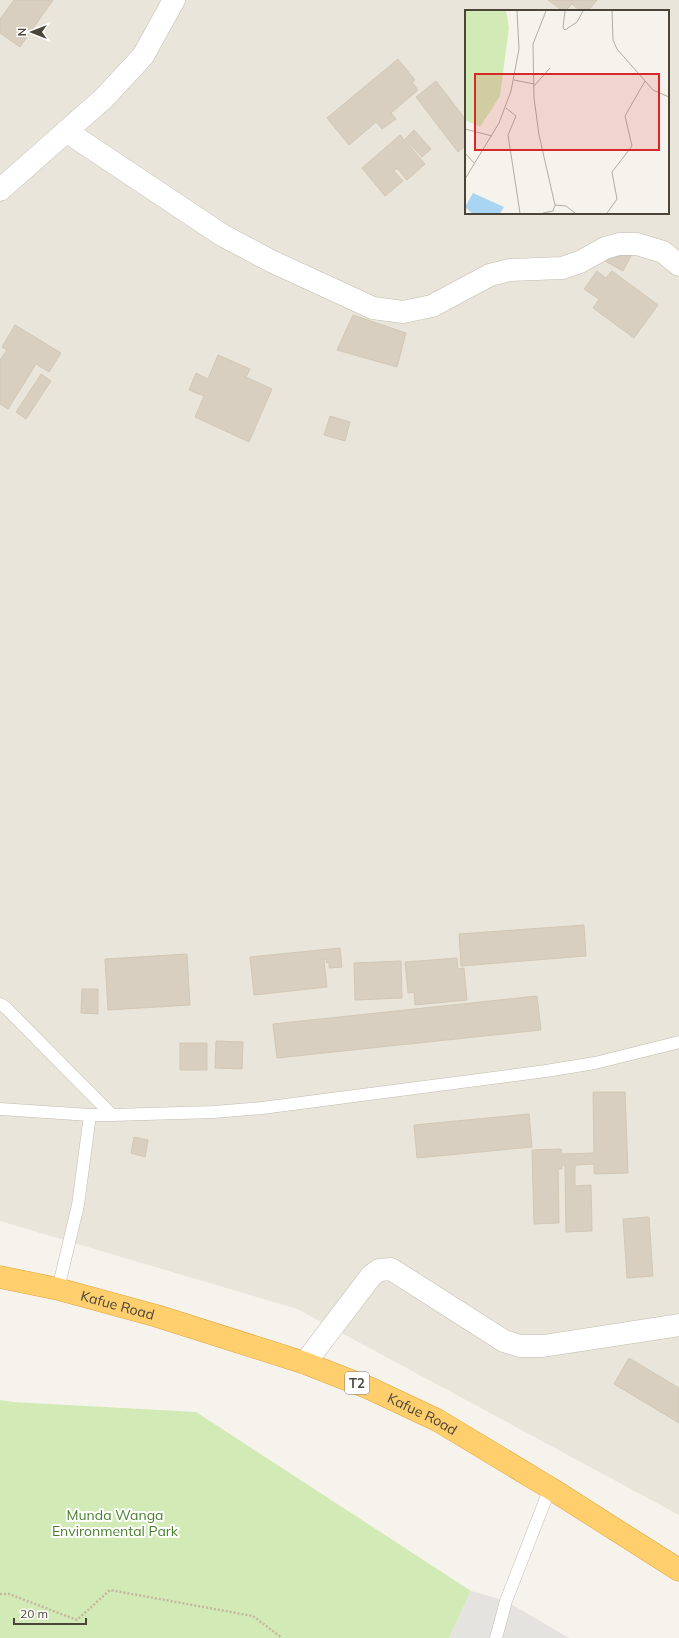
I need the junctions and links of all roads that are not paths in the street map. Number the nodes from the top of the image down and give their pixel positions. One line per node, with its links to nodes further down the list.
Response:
1 (174, 0): 2 (street)
2 (66, 131): 3 (street); 4 (street)
3 (0, 190)
4 (679, 265)
5 (0, 1004): 9 (lane)
6 (679, 1042): 9 (lane)
7 (0, 1109): 8 (lane)
8 (90, 1115): 9 (lane); 11 (lane)
9 (112, 1115)
10 (0, 1277): 11 (highway, Kafue Road / T2)
11 (58, 1289): 13 (highway, Kafue Road / T2)
12 (679, 1325): 13 (street)
13 (305, 1363): 14 (highway, Kafue Road / T2)
14 (550, 1488): 15 (highway, Kafue Road / T2); 16 (lane)
15 (679, 1570)
16 (496, 1638)

